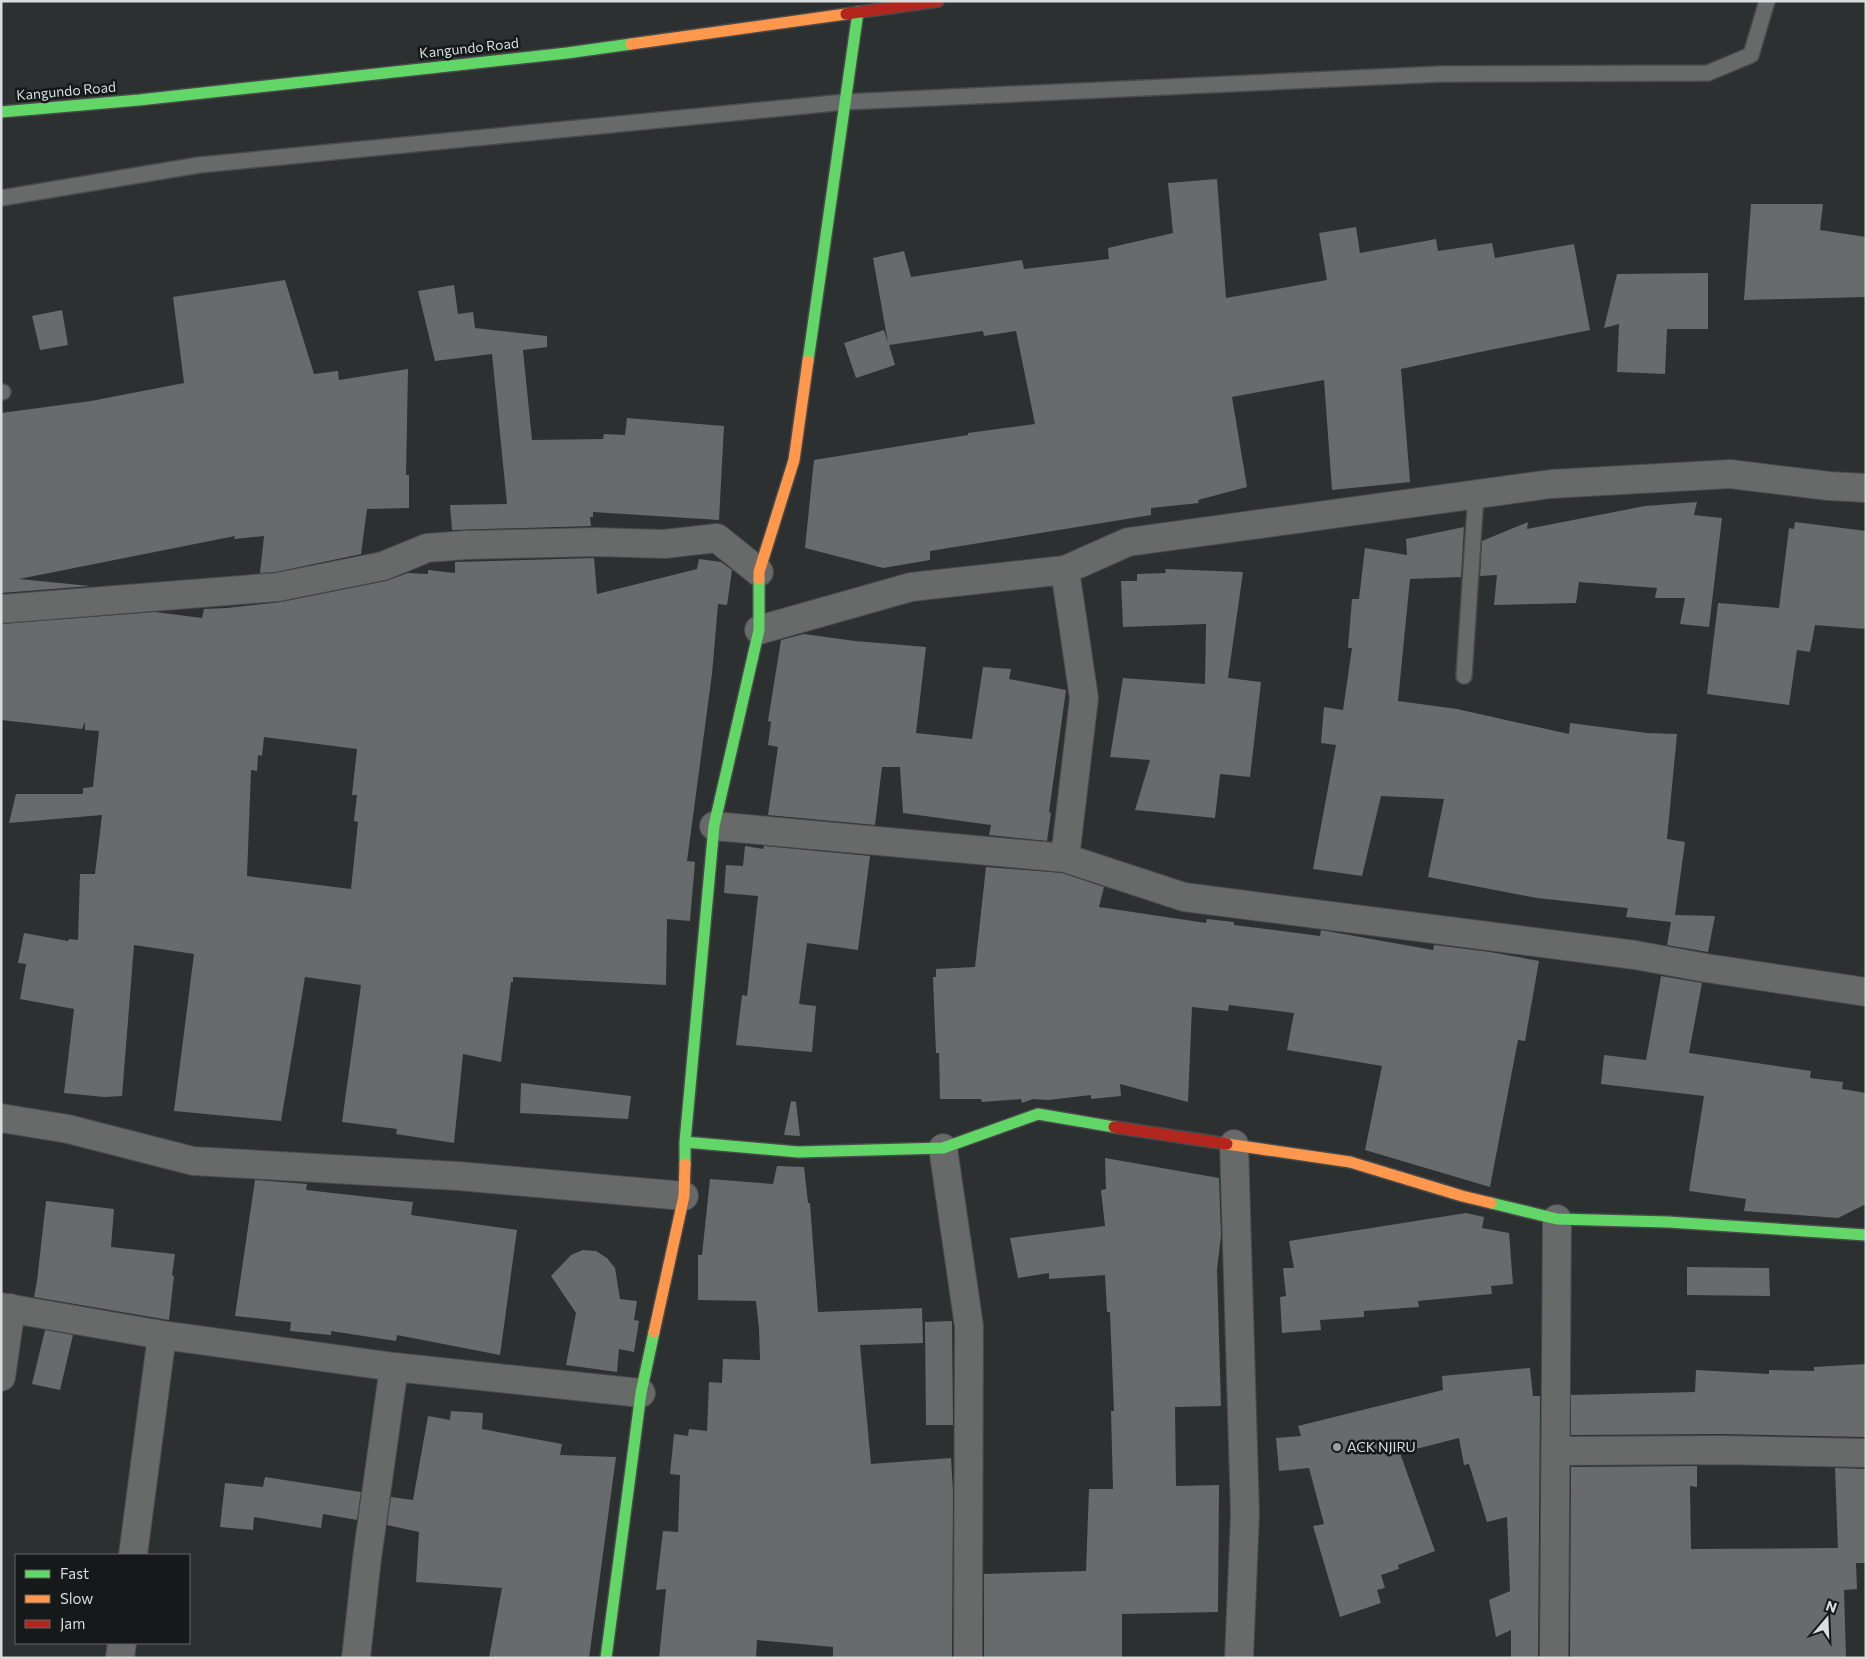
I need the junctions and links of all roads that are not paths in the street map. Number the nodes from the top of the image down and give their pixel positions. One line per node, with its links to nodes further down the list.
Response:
1 (938, 1): 3 (main road, Kangundo Road)
2 (1767, 1): 4 (lane)
3 (858, 12): 4 (main road); 5 (main road, Kangundo Road)
4 (845, 102): 6 (lane); 10 (main road)
5 (1, 112)
6 (1, 198)
7 (1866, 488): 8 (street)
8 (1476, 494): 9 (street); 13 (lane)
9 (1065, 570): 12 (street); 15 (street)
10 (759, 572): 11 (street); 12 (main road)
11 (1, 609)
12 (758, 630): 14 (main road)
13 (1464, 676)
14 (714, 826): 15 (street); 18 (main road)
15 (1065, 858): 16 (street)
16 (1866, 992)
17 (1, 1118): 21 (street)
18 (685, 1142): 20 (main road); 21 (main road)
19 (1234, 1144): 20 (main road); 22 (main road); 37 (street)
20 (943, 1148): 36 (street)
21 (684, 1196): 28 (main road)
22 (1557, 1219): 23 (main road); 29 (street)
23 (1866, 1235)
24 (6, 1308): 25 (street); 27 (street)
25 (162, 1334): 26 (street); 31 (street)
26 (394, 1367): 28 (street); 34 (street)
27 (1, 1377)
28 (640, 1393): 35 (main road)
29 (1556, 1451): 30 (street); 38 (street)
30 (1866, 1453)
31 (133, 1554)
32 (122, 1644): 33 (street)
33 (120, 1658)
34 (356, 1658)
35 (606, 1658)
36 (968, 1658)
37 (1239, 1658)
38 (1554, 1658)

